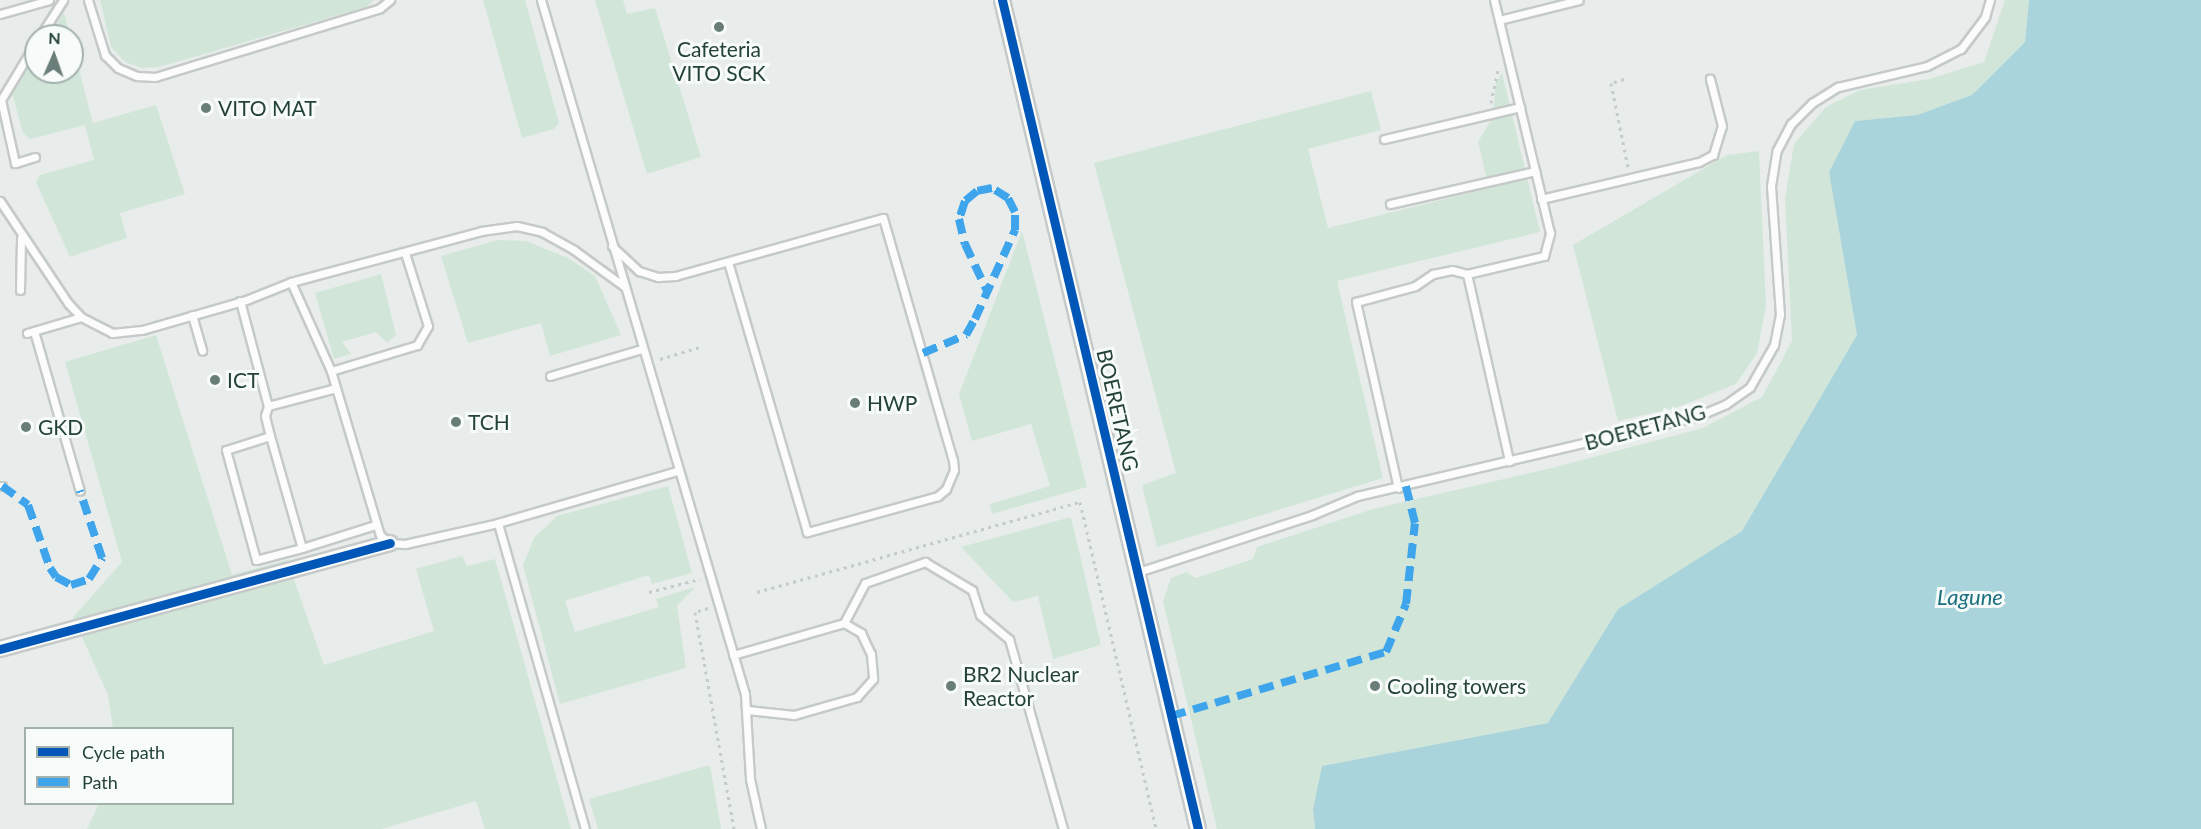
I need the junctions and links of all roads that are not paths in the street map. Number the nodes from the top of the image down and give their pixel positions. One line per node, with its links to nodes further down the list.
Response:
1 (49, 0): 10 (lane)
2 (63, 0): 12 (lane)
3 (88, 0): 4 (lane)
4 (390, 0)
5 (541, 0): 23 (lane)
6 (1002, 0): 48 (street, BOERETANG)
7 (1494, 0): 11 (lane)
8 (1579, 0): 11 (lane)
9 (1990, 0): 40 (lane, BOERETANG)
10 (0, 14)
11 (1499, 20): 15 (lane)
12 (48, 24)
13 (24, 62): 17 (lane)
14 (1710, 80): 19 (lane)
15 (1520, 107): 16 (lane); 18 (lane)
16 (1384, 139)
17 (35, 157)
18 (1535, 171): 19 (lane); 21 (lane)
19 (1541, 199): 26 (lane)
20 (0, 201): 22 (lane)
21 (1390, 204)
22 (21, 238): 29 (lane); 32 (lane)
23 (612, 246): 25 (lane); 28 (lane)
24 (405, 253): 27 (lane); 28 (lane); 35 (lane)
25 (728, 262): 25 (lane)
26 (1467, 274): 40 (lane); 42 (lane)
27 (291, 282): 30 (lane); 35 (lane)
28 (625, 287): 33 (lane)
29 (20, 290)
30 (240, 301): 31 (lane); 38 (lane)
31 (192, 315): 32 (lane); 34 (lane)
32 (81, 317): 43 (lane)
33 (642, 349): 36 (lane); 41 (lane)
34 (202, 351)
35 (331, 371): 37 (lane)
36 (550, 376)
37 (336, 388): 38 (lane); 45 (lane)
38 (268, 406): 39 (lane)
39 (270, 436): 47 (lane); 47 (lane)
40 (1509, 461): 42 (lane, BOERETANG)
41 (677, 471): 44 (lane); 51 (lane)
42 (1398, 488): 48 (lane, BOERETANG)
43 (80, 491)
44 (498, 523): 46 (lane); 53 (lane)
45 (375, 525): 46 (lane); 47 (lane)
46 (390, 543): 50 (street)
47 (302, 548)
48 (1138, 572): 56 (street, BOERETANG)
49 (844, 623): 51 (lane); 52 (lane); 55 (lane)
50 (0, 649)
51 (733, 655): 52 (lane)
52 (747, 710): 54 (lane)
53 (585, 829)
54 (761, 829)
55 (1063, 829)
56 (1198, 829)

